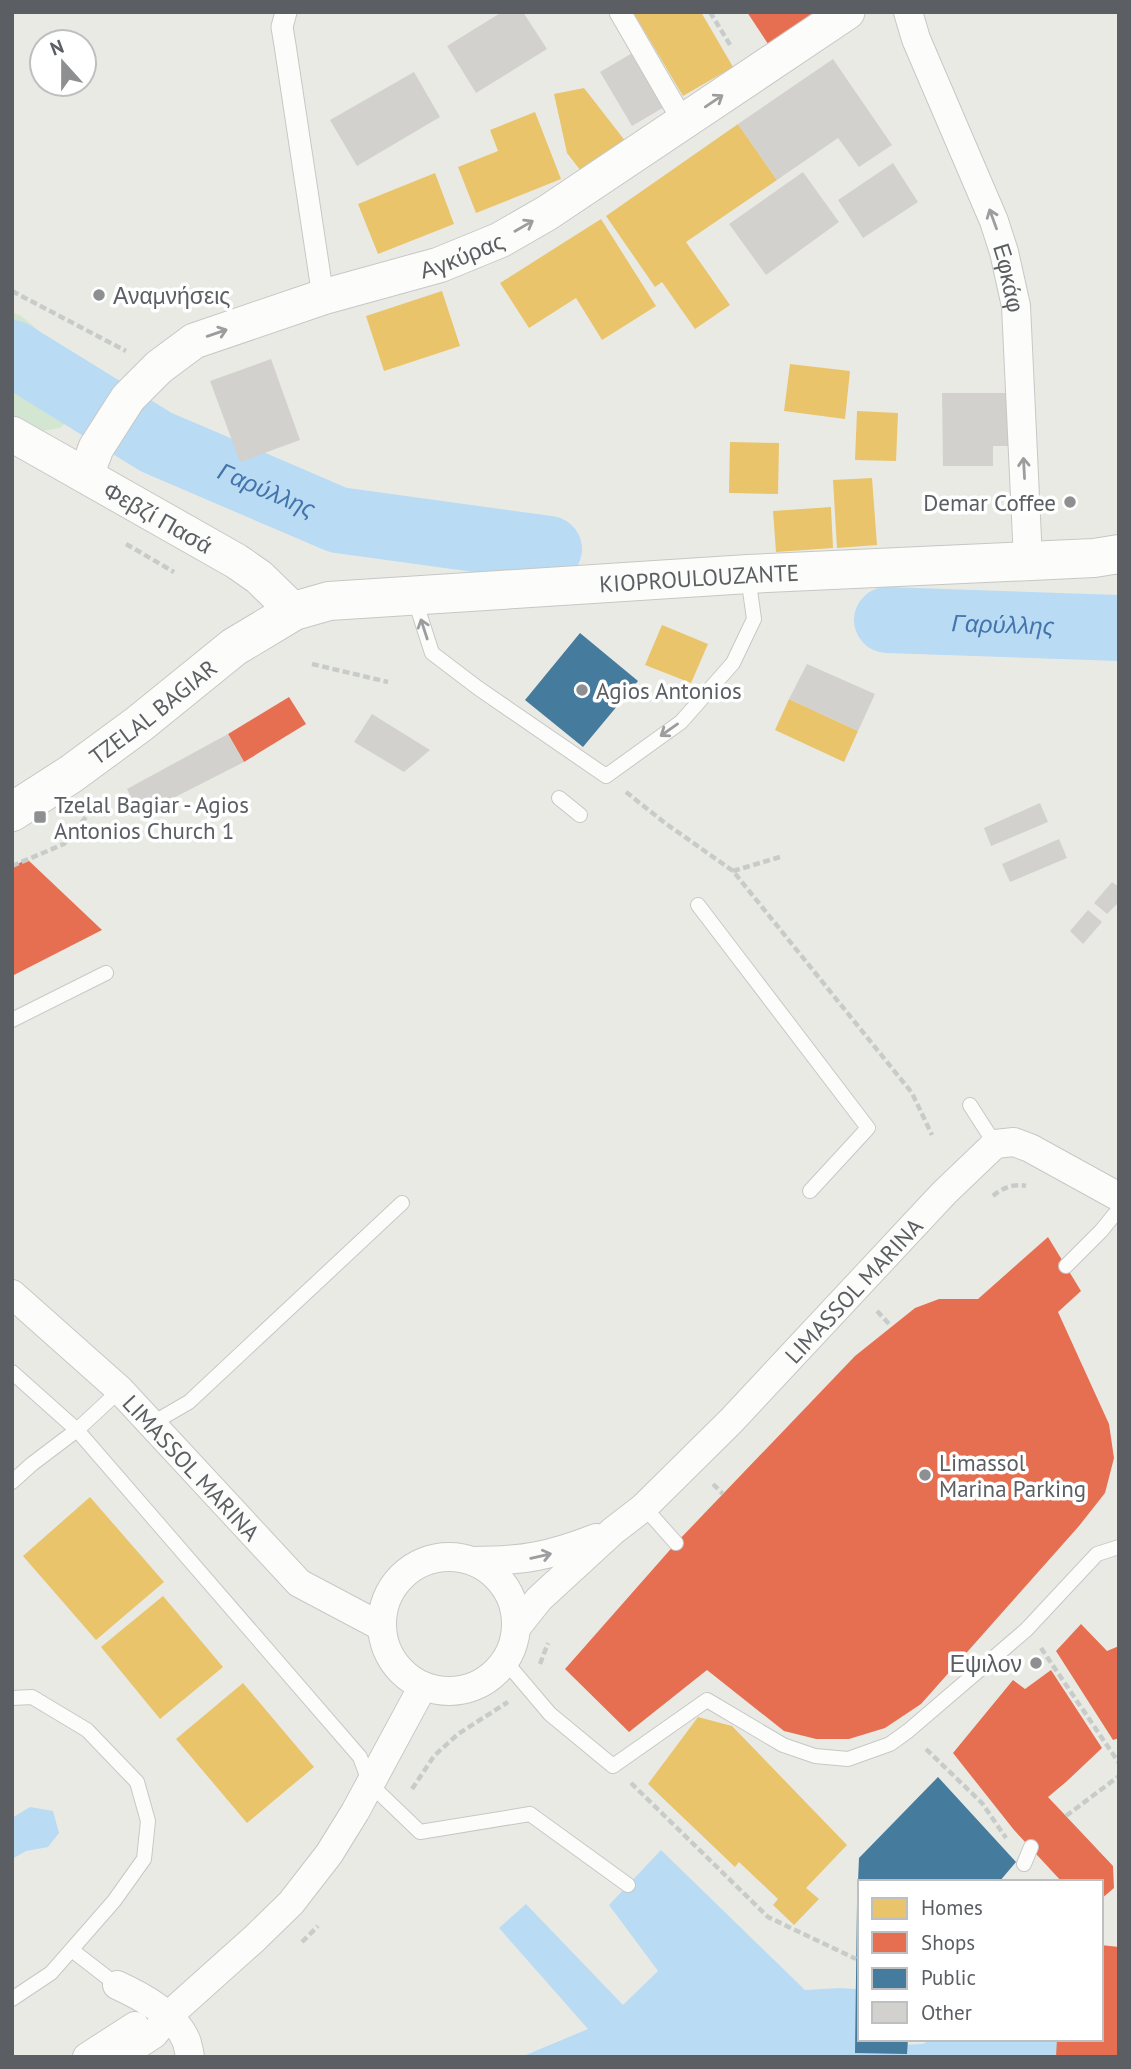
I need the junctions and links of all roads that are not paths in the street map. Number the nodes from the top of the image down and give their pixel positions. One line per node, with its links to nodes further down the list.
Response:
1 (286, 12): 6 (street)
2 (620, 12): 5 (street)
3 (847, 12): 5 (street, Αγκύρας, one-way to 3)
4 (908, 12): 10 (street, Εφκάφ, one-way to 4)
5 (683, 121): 6 (street, Αγκύρας, one-way to 5)
6 (323, 297): 8 (street, Αγκύρας, one-way to 6)
7 (12, 434): 8 (street, Φεβζί Πασά)
8 (91, 462): 13 (street, Φεβζί Πασά)
9 (1114, 557): 10 (main road, KIOPROULOUZANTE)
10 (1028, 560): 11 (main road, KIOPROULOUZANTE)
11 (748, 574): 12 (main road, KIOPROULOUZANTE); 12 (lane, one-way to 12)
12 (414, 597): 13 (main road, KIOPROULOUZANTE)
13 (294, 611): 15 (main road, TZELAL BAGIAR)
14 (559, 798): 16 (lane)
15 (12, 812)
16 (580, 815)
17 (698, 905): 22 (lane)
18 (106, 973): 19 (lane)
19 (12, 1020)
20 (970, 1105): 21 (lane)
21 (995, 1144): 23 (street); 33 (street, LIMASSOL MARINA)
22 (810, 1191)
23 (1119, 1197)
24 (402, 1203): 30 (lane)
25 (1119, 1209): 26 (lane)
26 (1066, 1266)
27 (12, 1294): 29 (street, LIMASSOL MARINA)
28 (12, 1372): 31 (lane)
29 (120, 1390): 30 (street, LIMASSOL MARINA); 31 (lane)
30 (151, 1424): 38 (street, LIMASSOL MARINA)
31 (76, 1430): 32 (lane); 43 (lane)
32 (12, 1482)
33 (644, 1507): 34 (street, LIMASSOL MARINA); 35 (lane)
34 (613, 1531): 37 (street, LIMASSOL MARINA, one-way to 34); 39 (street, LIMASSOL MARINA)
35 (676, 1543)
36 (1119, 1547): 40 (lane)
37 (473, 1561): 38 (street, LIMASSOL MARINA); 39 (street)
38 (382, 1627): 41 (street)
39 (516, 1628): 40 (street, LIMASSOL MARINA)
40 (505, 1661): 41 (street)
41 (423, 1686): 43 (street)
42 (12, 1698): 47 (lane)
43 (370, 1784): 46 (lane); 50 (street)
44 (1031, 1847): 45 (lane)
45 (1024, 1864)
46 (628, 1885)
47 (73, 1951): 48 (lane); 49 (lane)
48 (117, 1986): 50 (street)
49 (12, 1999)
50 (168, 2016): 51 (street); 52 (street); 53 (street)
51 (87, 2057)
52 (119, 2057)
53 (190, 2057)

